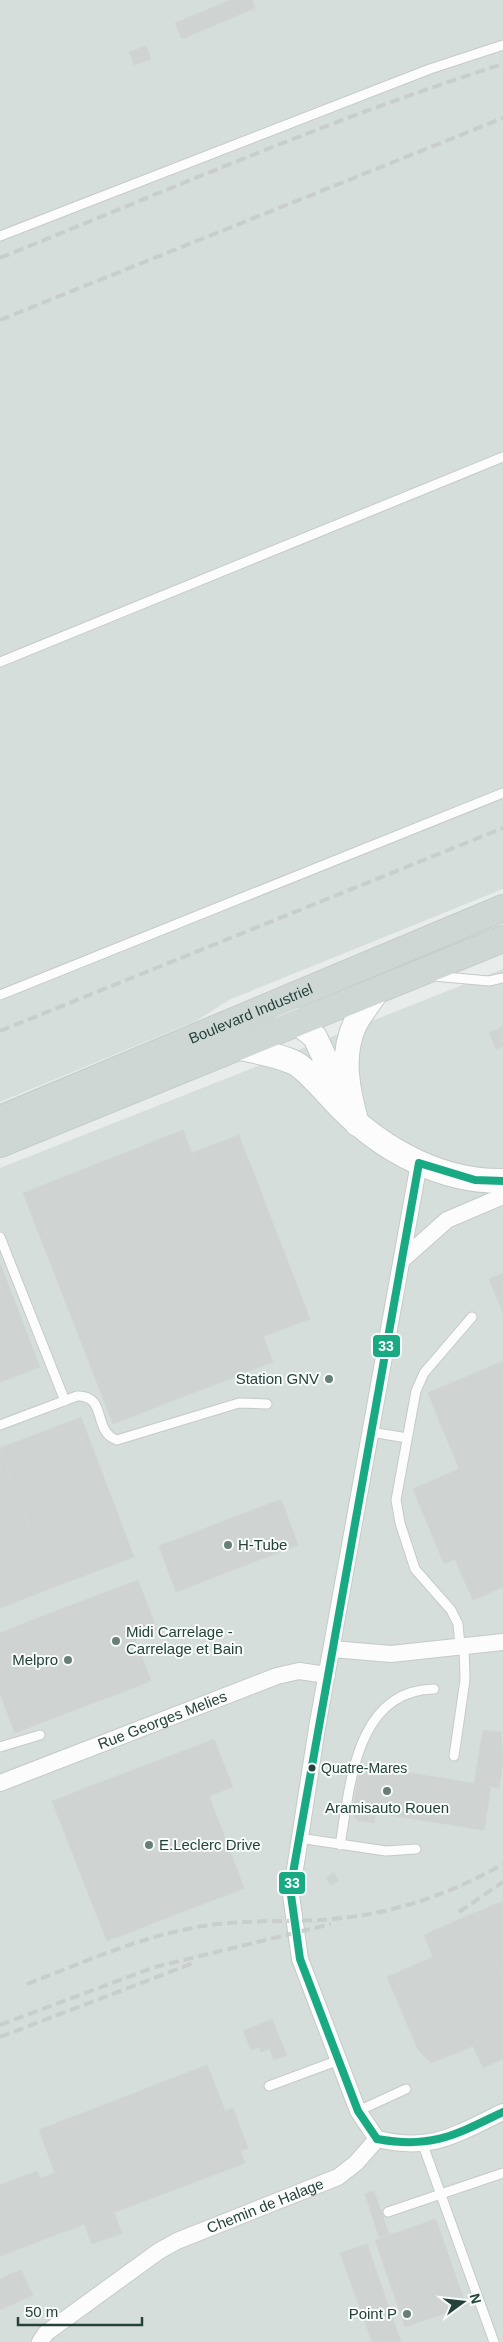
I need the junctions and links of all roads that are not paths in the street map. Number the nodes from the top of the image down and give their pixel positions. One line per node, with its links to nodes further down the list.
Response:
1 (503, 45): 2 (lane)
2 (0, 236)
3 (503, 457): 4 (lane)
4 (0, 662)
5 (503, 792): 12 (lane)
6 (503, 908): 11 (main road, Boulevard Industriel)
7 (503, 939): 8 (main road, Boulevard Industriel)
8 (416, 975): 9 (lane); 10 (main road, Boulevard Industriel)
9 (503, 978)
10 (377, 991): 14 (main road, Boulevard Industriel); 17 (main road)
11 (303, 993): 13 (main road, Boulevard Industriel); 14 (main road)
12 (0, 995)
13 (275, 1005): 14 (main road); 18 (main road, Boulevard Industriel)
14 (298, 1023): 15 (main road, Boulevard Industriel); 16 (main road); 17 (main road)
15 (240, 1048): 16 (main road); 19 (main road, Boulevard Industriel)
16 (297, 1064): 17 (main road)
17 (354, 1114): 20 (main road)
18 (0, 1119)
19 (0, 1144)
20 (419, 1163): 21 (main road); 24 (street)
21 (503, 1181)
22 (503, 1196): 24 (street)
23 (0, 1236): 26 (lane)
24 (402, 1260): 29 (street)
25 (472, 1316): 30 (lane)
26 (65, 1401): 27 (lane); 28 (lane)
27 (267, 1404)
28 (0, 1426)
29 (371, 1432): 30 (lane); 33 (street)
30 (407, 1438): 32 (lane)
31 (503, 1642): 32 (street)
32 (462, 1645): 33 (street); 38 (lane)
33 (332, 1649): 34 (street)
34 (327, 1675): 39 (street, Rue Georges Melies); 40 (street)
35 (434, 1689): 41 (lane)
36 (40, 1734): 37 (lane)
37 (0, 1747)
38 (454, 1756)
39 (0, 1783)
40 (299, 1838): 41 (lane); 43 (street)
41 (340, 1845): 42 (lane)
42 (416, 1848)
43 (339, 2060): 44 (lane); 46 (street)
44 (269, 2086)
45 (406, 2089): 46 (lane)
46 (358, 2111): 48 (street)
47 (503, 2112): 49 (street)
48 (377, 2139): 49 (street); 53 (street, Chemin de Halage)
49 (423, 2145): 51 (lane)
50 (503, 2173): 51 (lane)
51 (441, 2193): 52 (lane); 54 (lane)
52 (388, 2212)
53 (40, 2342)
54 (494, 2342)

